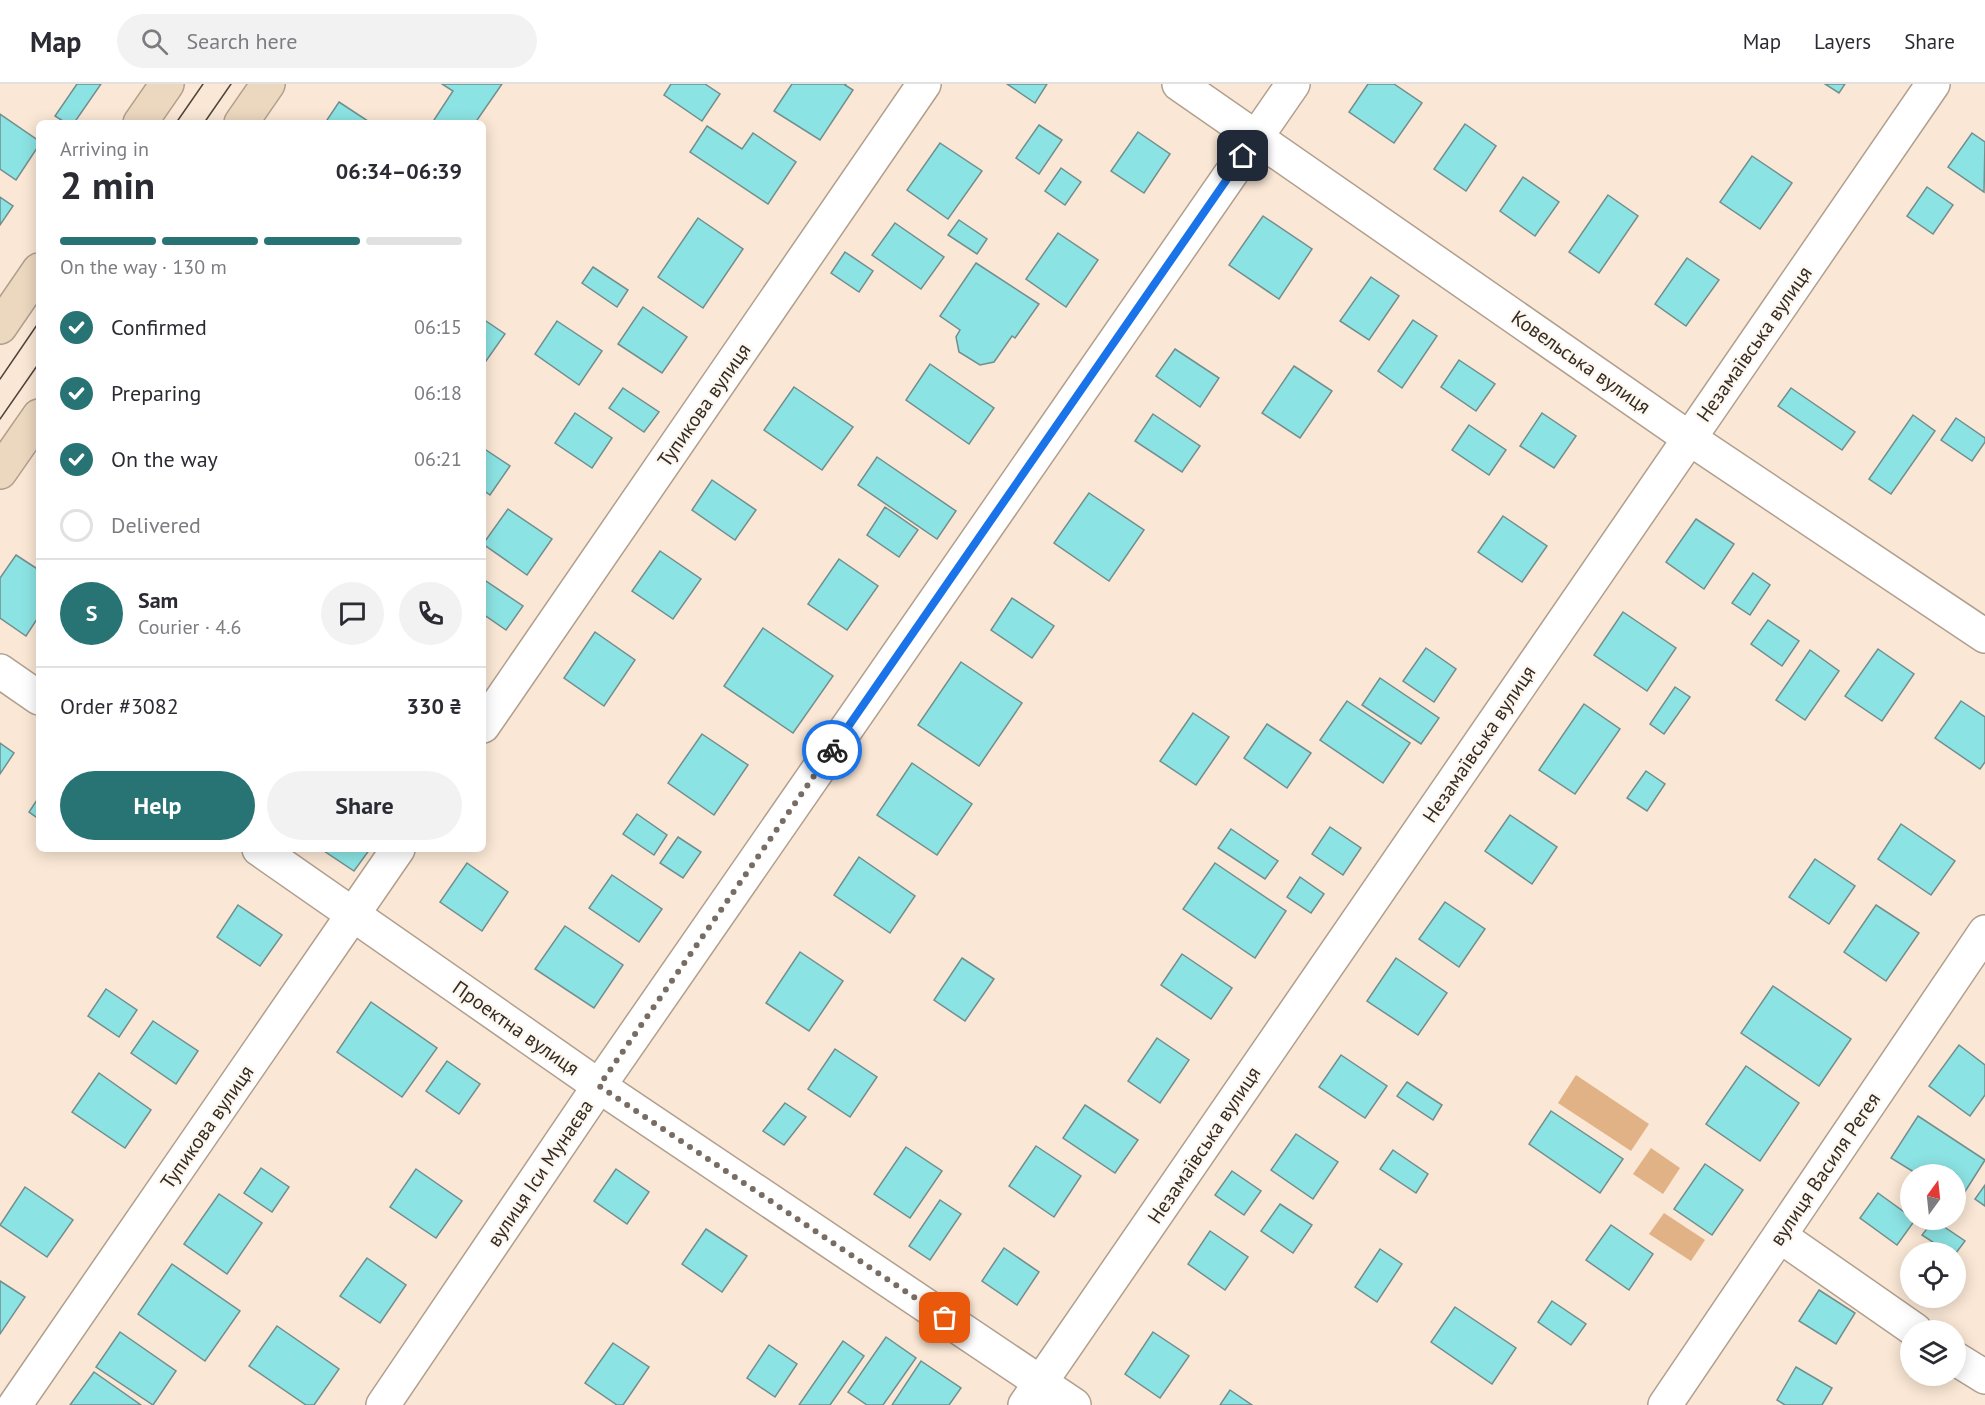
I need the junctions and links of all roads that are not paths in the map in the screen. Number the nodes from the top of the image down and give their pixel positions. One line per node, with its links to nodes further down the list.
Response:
1 (167, 84): 7 (main road)
2 (268, 84): 8 (main road)
3 (924, 84): 18 (street, Тупикова вулиця)
4 (1179, 84): 9 (street, Ковельська вулиця)
5 (1293, 84): 9 (street, вулиця Іси Мунаєва)
6 (1933, 84): 13 (street, Незамаївська вулиця)
7 (142, 120)
8 (243, 120)
9 (1257, 137): 13 (street, Ковельська вулиця); 23 (street, вулиця Іси Мунаєва)
10 (36, 274): 11 (main road)
11 (0, 327)
12 (36, 420): 14 (main road)
13 (1689, 438): 15 (street, Ковельська вулиця); 28 (street, Незамаївська вулиця)
14 (0, 472)
15 (1985, 636)
16 (0, 671): 17 (street)
17 (36, 696)
18 (486, 722)
19 (262, 852): 21 (street, Проектна вулиця)
20 (396, 852): 21 (street, Тупикова вулиця)
21 (353, 914): 23 (street, Проектна вулиця); 29 (street, Тупикова вулиця)
22 (1985, 932): 24 (street, вулиця Василя Регея)
23 (599, 1086): 28 (street, Проектна вулиця); 30 (street, вулиця Іси Мунаєва)
24 (1780, 1236): 25 (street); 32 (street, вулиця Василя Регея)
25 (1901, 1320)
26 (1966, 1365): 27 (street)
27 (1985, 1377)
28 (1033, 1394): 31 (street, Проектна вулиця)
29 (15, 1405)
30 (383, 1405)
31 (1074, 1405)
32 (1665, 1405)

